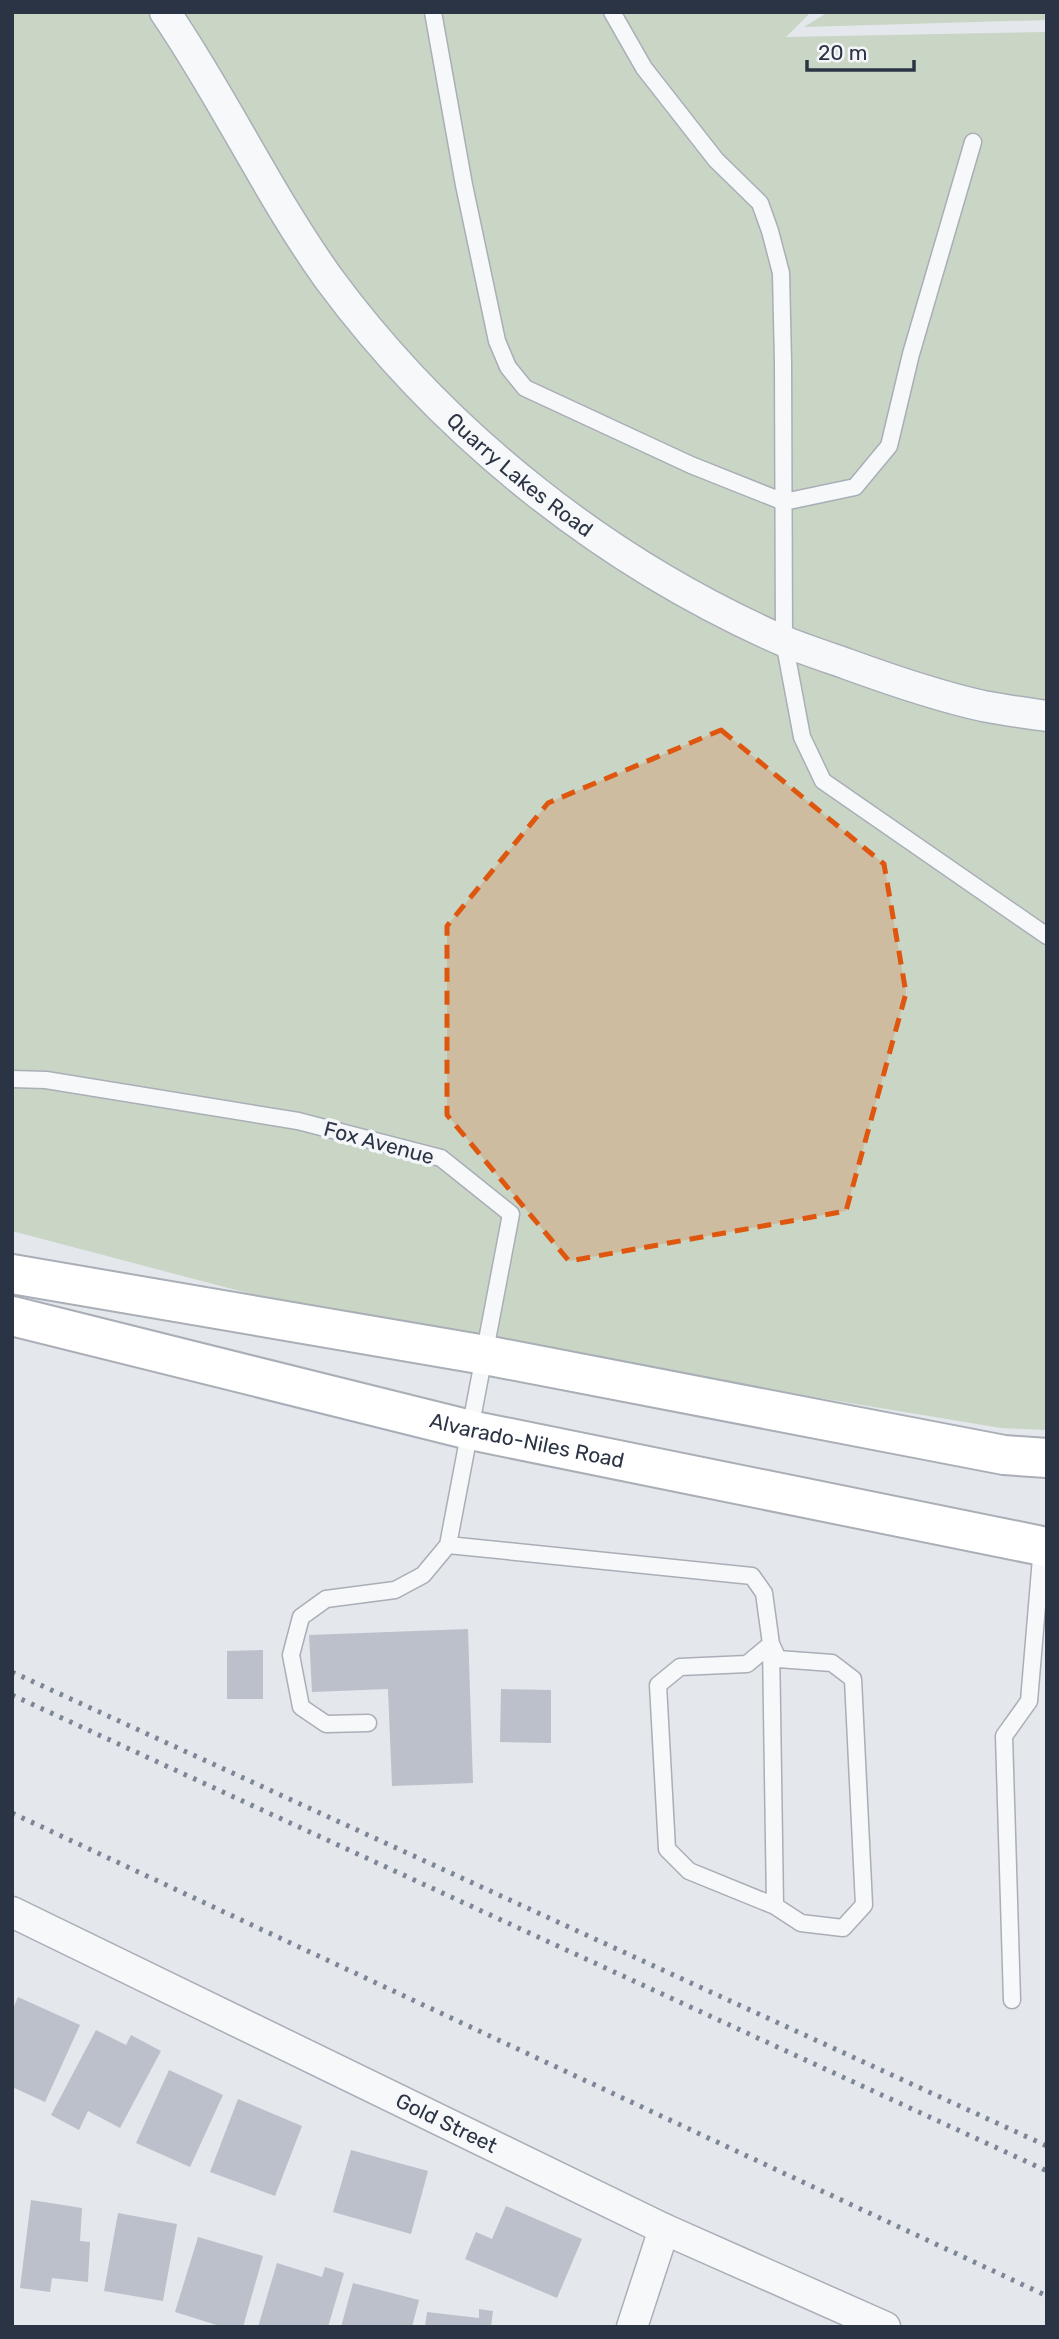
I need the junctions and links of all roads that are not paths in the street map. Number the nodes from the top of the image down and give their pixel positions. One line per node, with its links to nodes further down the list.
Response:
1 (165, 12): 6 (street, Quarry Lakes Road)
2 (433, 12): 5 (lane)
3 (612, 12): 5 (lane)
4 (973, 142): 5 (lane)
5 (784, 502): 6 (lane)
6 (784, 641): 7 (street, Quarry Lakes Road); 8 (lane)
7 (1047, 716)
8 (1047, 936)
9 (12, 1079): 12 (lane, Fox Avenue)
10 (12, 1275): 12 (main road)
11 (12, 1316): 13 (main road, Alvarado-Niles Road)
12 (485, 1355): 13 (lane, Fox Avenue); 14 (main road)
13 (470, 1430): 15 (lane, Fox Avenue); 16 (main road, Alvarado-Niles Road)
14 (1047, 1458)
15 (448, 1545): 17 (lane); 18 (lane)
16 (1044, 1547): 21 (lane)
17 (771, 1644): 19 (lane); 19 (lane); 19 (lane)
18 (368, 1723)
19 (775, 1906)
20 (12, 1912): 22 (street, Gold Street)
21 (1012, 2000)
22 (664, 2229): 23 (street); 24 (street, Gold Street)
23 (632, 2327)
24 (885, 2327)

